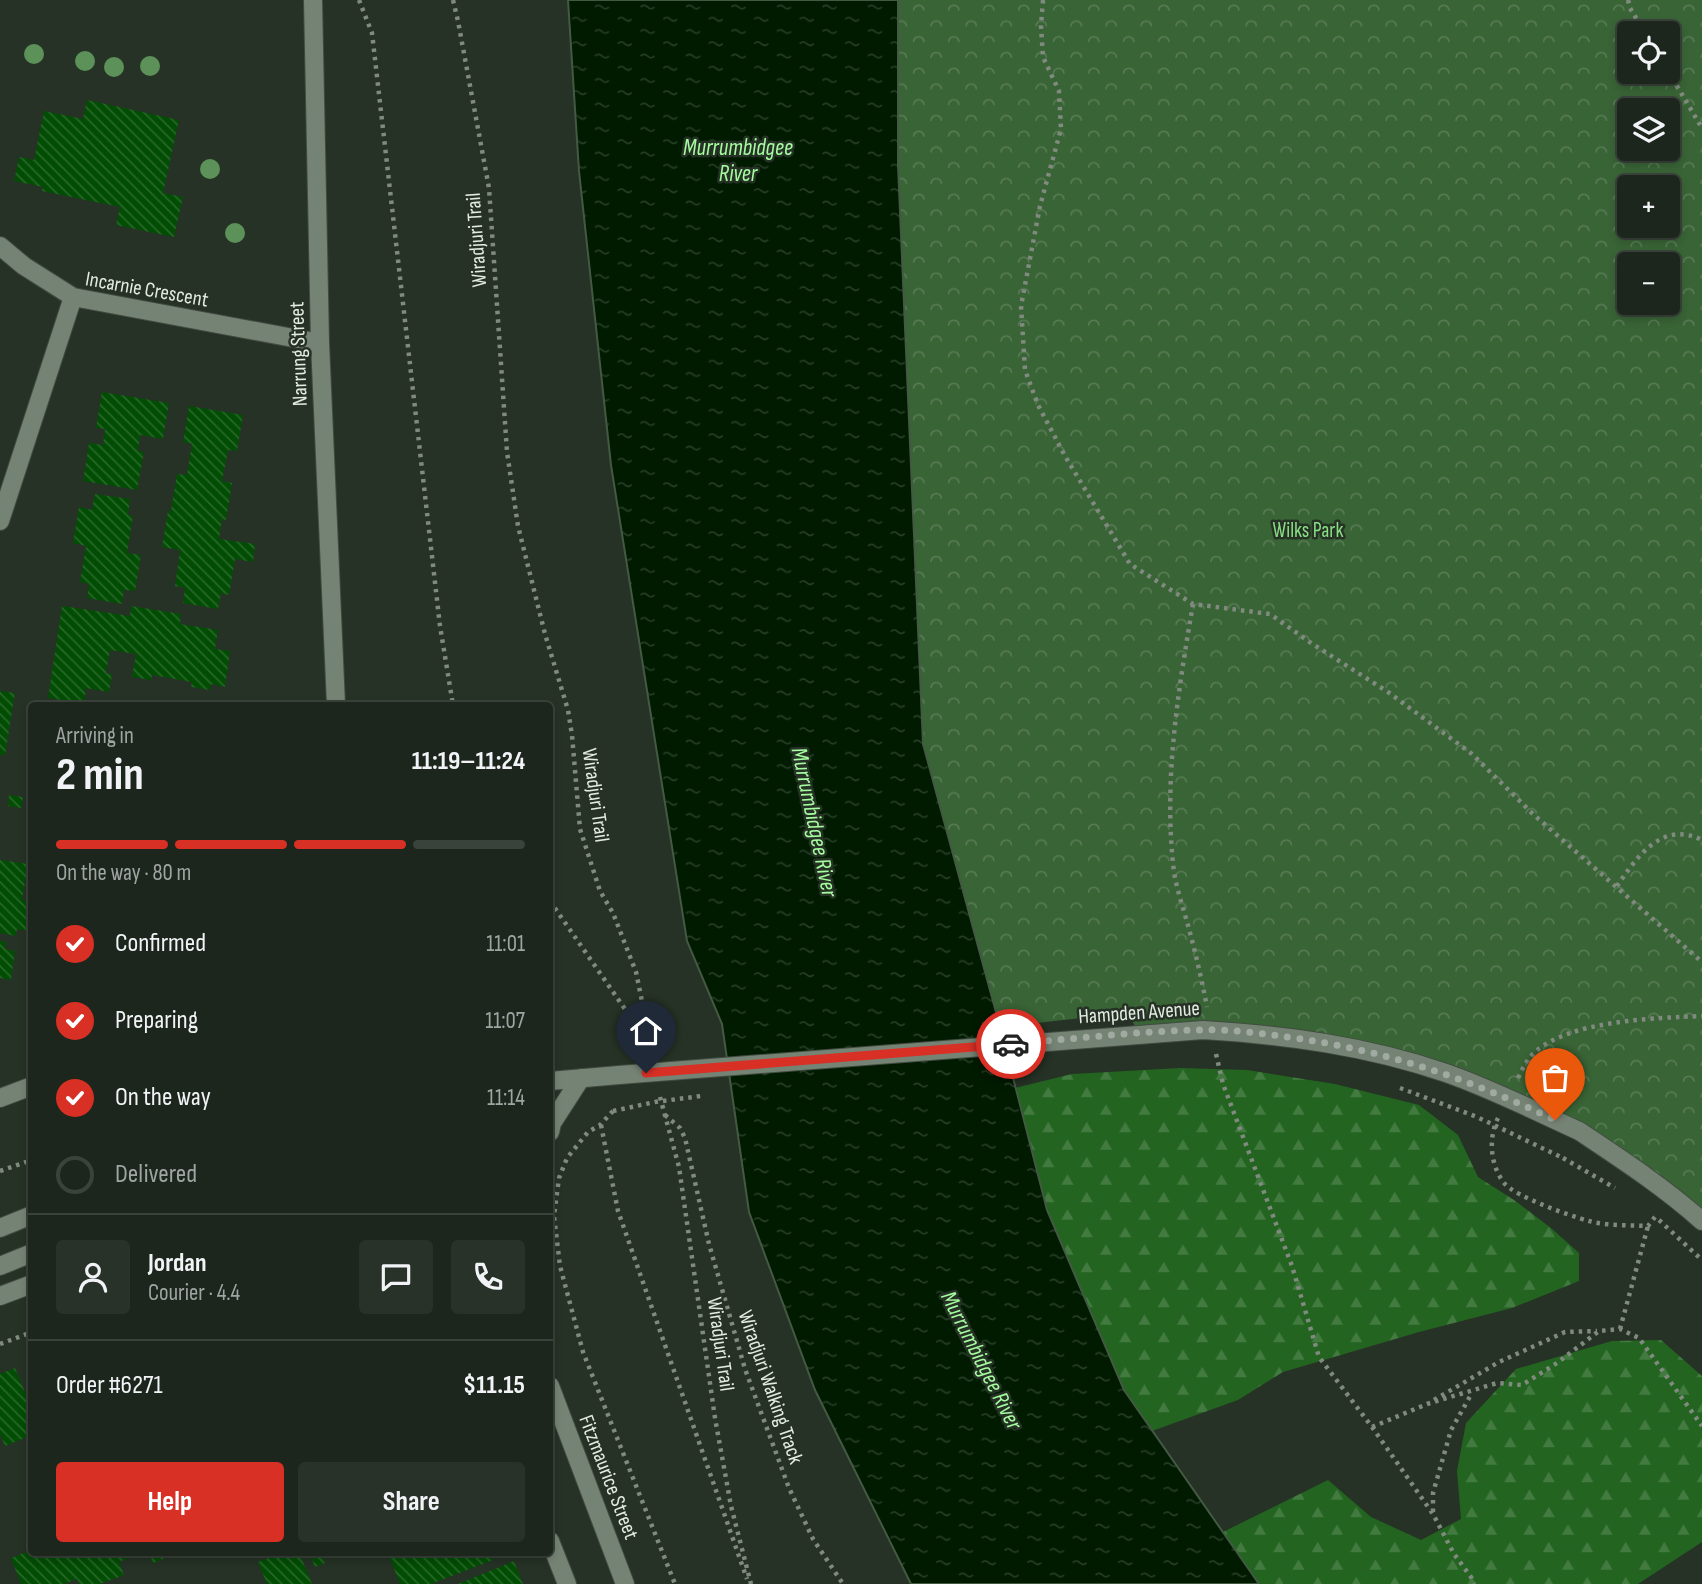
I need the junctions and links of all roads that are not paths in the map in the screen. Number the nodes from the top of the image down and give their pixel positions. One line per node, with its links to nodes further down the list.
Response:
1 (313, 0): 4 (main road, Narrung Street)
2 (0, 246): 3 (main road)
3 (74, 298): 4 (main road, Incarnie Crescent); 5 (main road, Incarnie Crescent)
4 (320, 343): 6 (main road, Narrung Street)
5 (0, 521)
6 (336, 702)
7 (581, 1078): 8 (main road, Hampden Avenue); 11 (main road); 13 (main road, Hampden Avenue, bridge)
8 (553, 1081)
9 (28, 1088): 10 (main road)
10 (0, 1098)
11 (553, 1121)
12 (28, 1217): 14 (main road)
13 (1702, 1221)
14 (0, 1228)
15 (28, 1255): 16 (main road)
16 (0, 1266)
17 (28, 1286): 18 (main road)
18 (0, 1296)
19 (553, 1394): 22 (main road, Fitzmaurice Street)
20 (553, 1549): 21 (main road)
21 (567, 1584)
22 (625, 1584)

